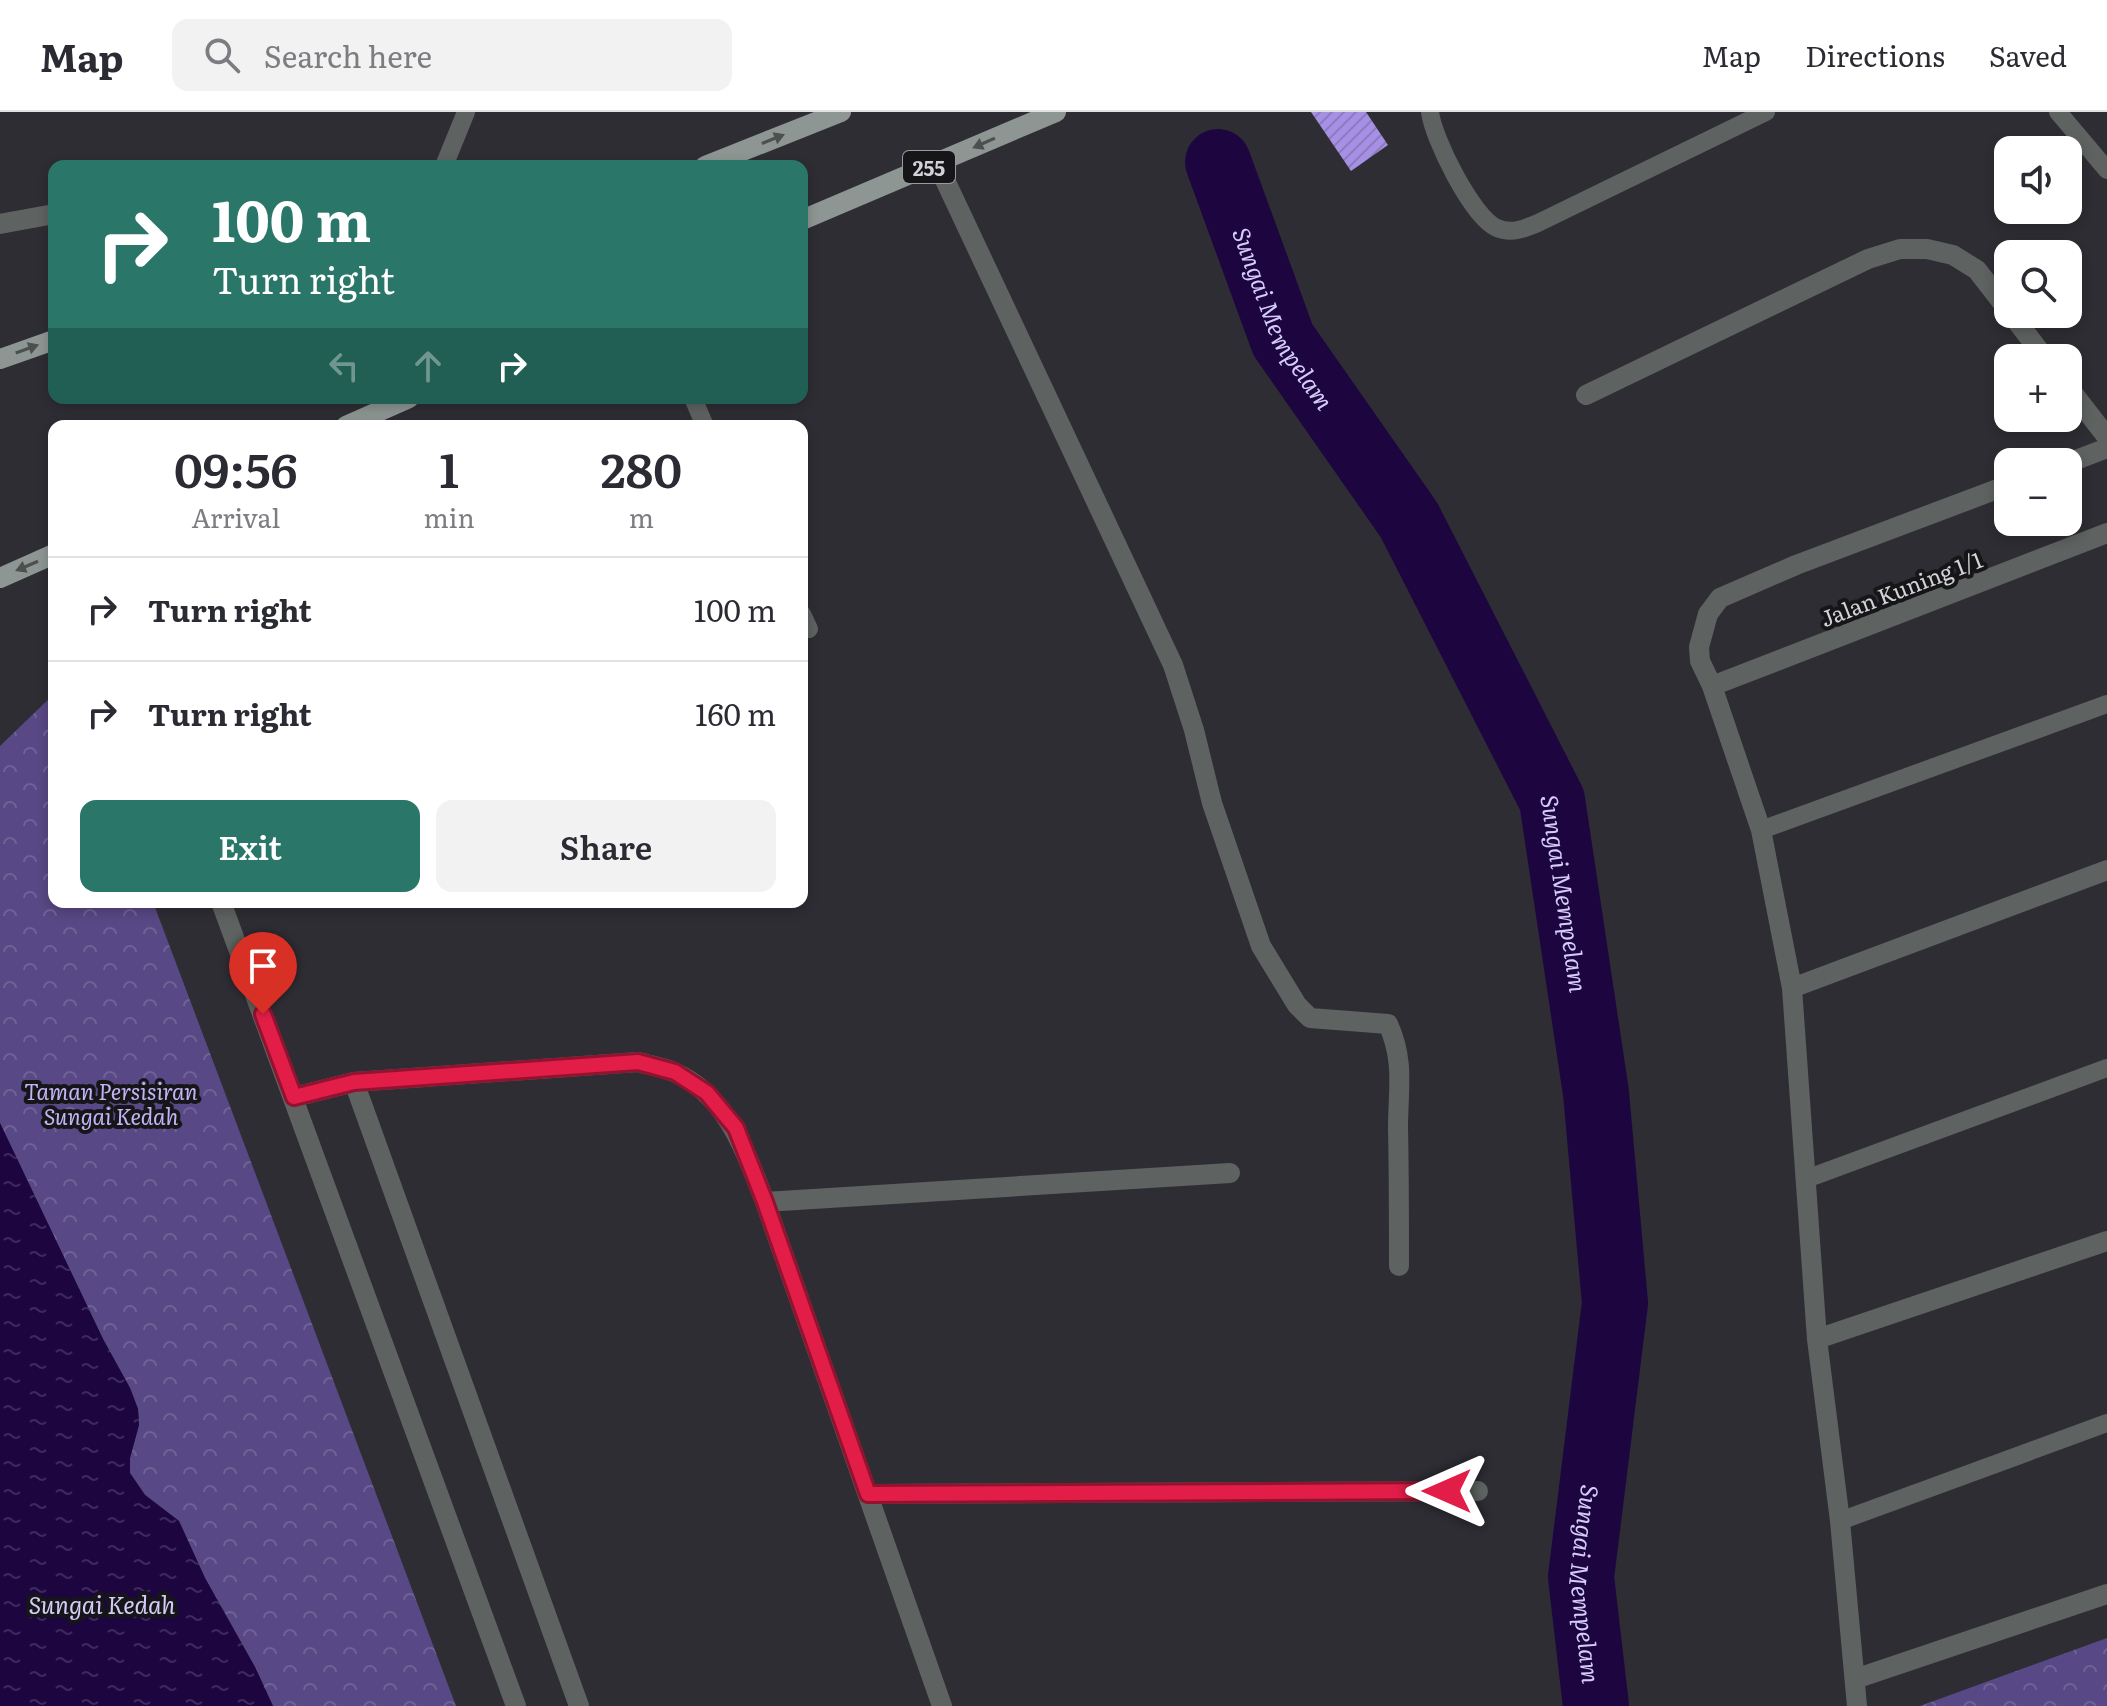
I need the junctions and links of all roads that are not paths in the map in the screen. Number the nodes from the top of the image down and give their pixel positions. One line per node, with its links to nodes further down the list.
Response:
1 (466, 112): 7 (lane)
2 (841, 112): 8 (main road, one-way to 2)
3 (1056, 112): 9 (main road, 255, one-way to 9)
4 (1430, 112): 5 (lane)
5 (1766, 112)
6 (2058, 112): 10 (lane)
7 (446, 160)
8 (720, 160)
9 (937, 163): 12 (main road, 255); 43 (street)
10 (2107, 170)
11 (48, 215): 13 (street)
12 (808, 217)
13 (0, 224)
14 (1994, 292): 19 (street)
15 (2022, 328): 17 (street)
16 (48, 342): 18 (main road, one-way to 16)
17 (2034, 344)
18 (0, 359)
19 (1586, 395)
20 (396, 404): 22 (main road)
21 (2082, 405): 23 (street)
22 (360, 420)
23 (2107, 437)
24 (2107, 448): 25 (street)
25 (2082, 458)
26 (1994, 490): 30 (street)
27 (2107, 533): 30 (street, Jalan Kuning 1/1)
28 (48, 557): 29 (main road, one-way to 29)
29 (0, 578)
30 (1712, 686): 32 (street)
31 (2107, 704): 32 (lane)
32 (1761, 830): 35 (street)
33 (2107, 870): 35 (street)
34 (223, 908): 38 (street)
35 (1792, 988): 40 (street)
36 (2107, 1068): 40 (lane)
37 (354, 1082): 38 (street); 41 (street); 52 (street)
38 (294, 1097): 51 (street)
39 (1230, 1173): 41 (street)
40 (1806, 1179): 44 (street)
41 (765, 1202): 47 (street)
42 (2107, 1241): 44 (street)
43 (1399, 1266)
44 (1817, 1339): 48 (street)
45 (2107, 1423): 48 (lane)
46 (1478, 1491): 47 (street)
47 (868, 1494): 53 (street)
48 (1840, 1521): 50 (street)
49 (2107, 1594): 50 (street)
50 (1855, 1679): 54 (street)
51 (516, 1706)
52 (579, 1706)
53 (942, 1706)
54 (1857, 1706)

